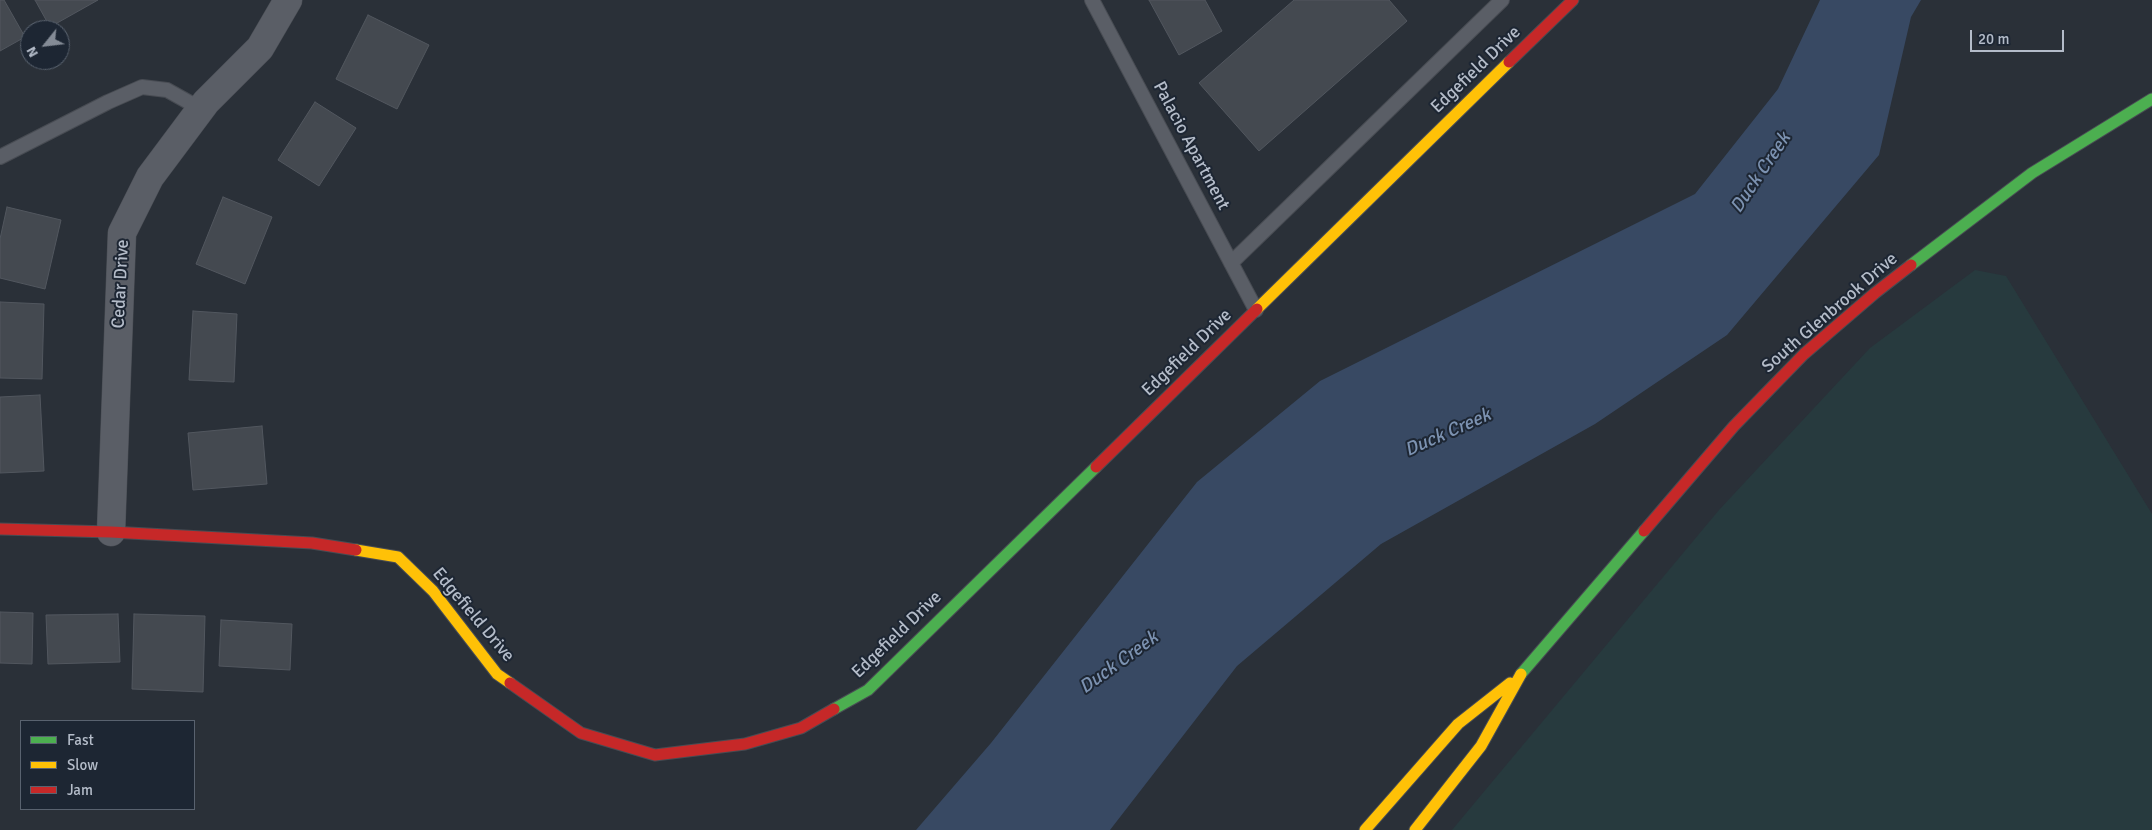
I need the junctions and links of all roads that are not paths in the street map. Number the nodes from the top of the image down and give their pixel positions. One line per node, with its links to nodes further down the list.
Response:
1 (288, 0): 6 (street, Cedar Drive)
2 (1092, 0): 8 (lane, Palacio Apartment)
3 (1502, 0): 8 (lane)
4 (1573, 0): 9 (street, Edgefield Drive)
5 (2152, 99): 12 (street, South Glenbrook Drive)
6 (201, 109): 7 (lane); 11 (street, Cedar Drive)
7 (0, 158)
8 (1231, 262): 9 (lane, Palacio Apartment)
9 (1256, 310): 11 (street, Edgefield Drive)
10 (0, 528): 11 (street, Edgefield Drive)
11 (111, 532)
12 (1519, 676): 13 (street, South Glenbrook Drive); 14 (street, South Glenbrook Drive)
13 (1365, 830)
14 (1415, 830)

